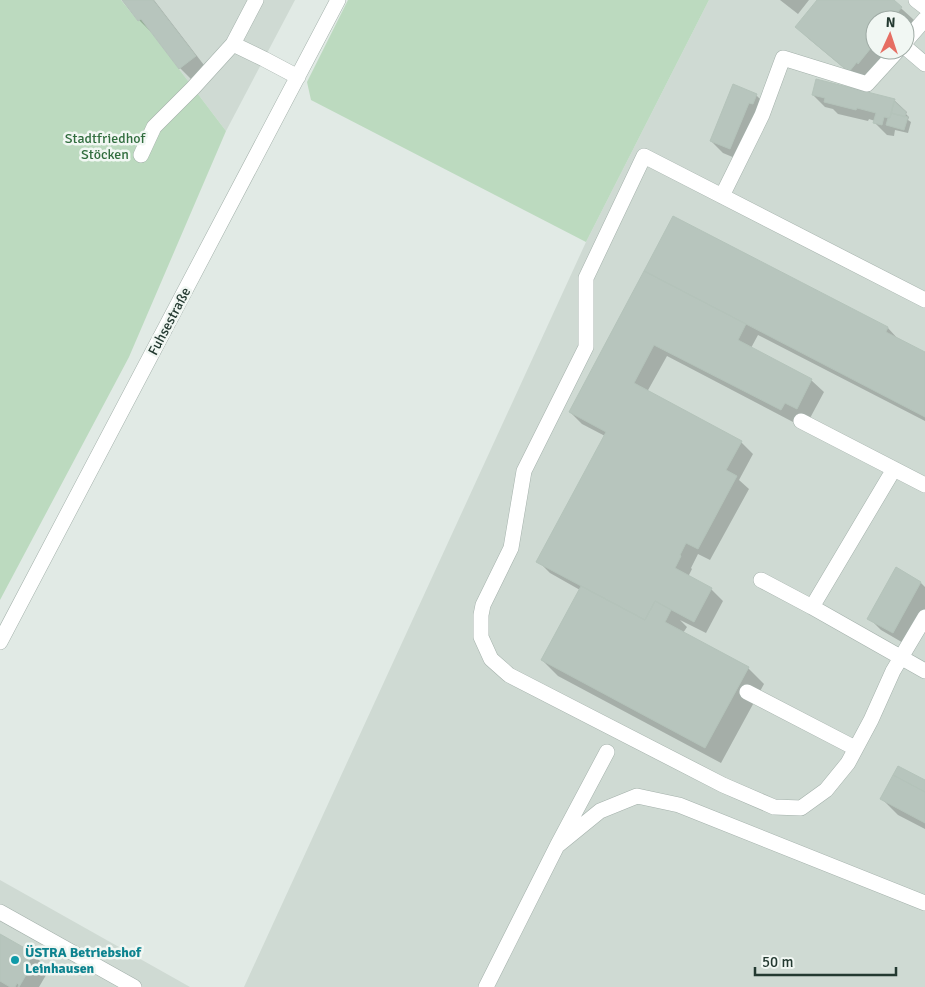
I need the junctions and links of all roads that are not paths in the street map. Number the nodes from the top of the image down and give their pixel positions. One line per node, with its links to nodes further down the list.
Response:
1 (256, 0): 7 (street)
2 (338, 0): 11 (street, Fuhsestraße)
3 (916, 0): 4 (street)
4 (925, 8)
5 (925, 19): 6 (street)
6 (915, 30)
7 (233, 44): 11 (street); 12 (street)
8 (915, 56): 10 (street)
9 (889, 60): 13 (street)
10 (925, 64)
11 (298, 77): 21 (street, Fuhsestraße)
12 (141, 155)
13 (722, 196): 14 (street); 25 (street)
14 (925, 300)
15 (801, 421): 16 (street)
16 (894, 469): 17 (street); 19 (street)
17 (925, 485)
18 (761, 580): 19 (street)
19 (812, 607): 22 (street)
20 (925, 617): 22 (street)
21 (0, 642)
22 (901, 658): 23 (street); 25 (street)
23 (925, 671)
24 (747, 692): 25 (street)
25 (855, 748)
26 (607, 752): 27 (street)
27 (557, 846): 28 (street); 31 (street)
28 (925, 903)
29 (0, 912): 30 (street)
30 (134, 987)
31 (486, 987)

